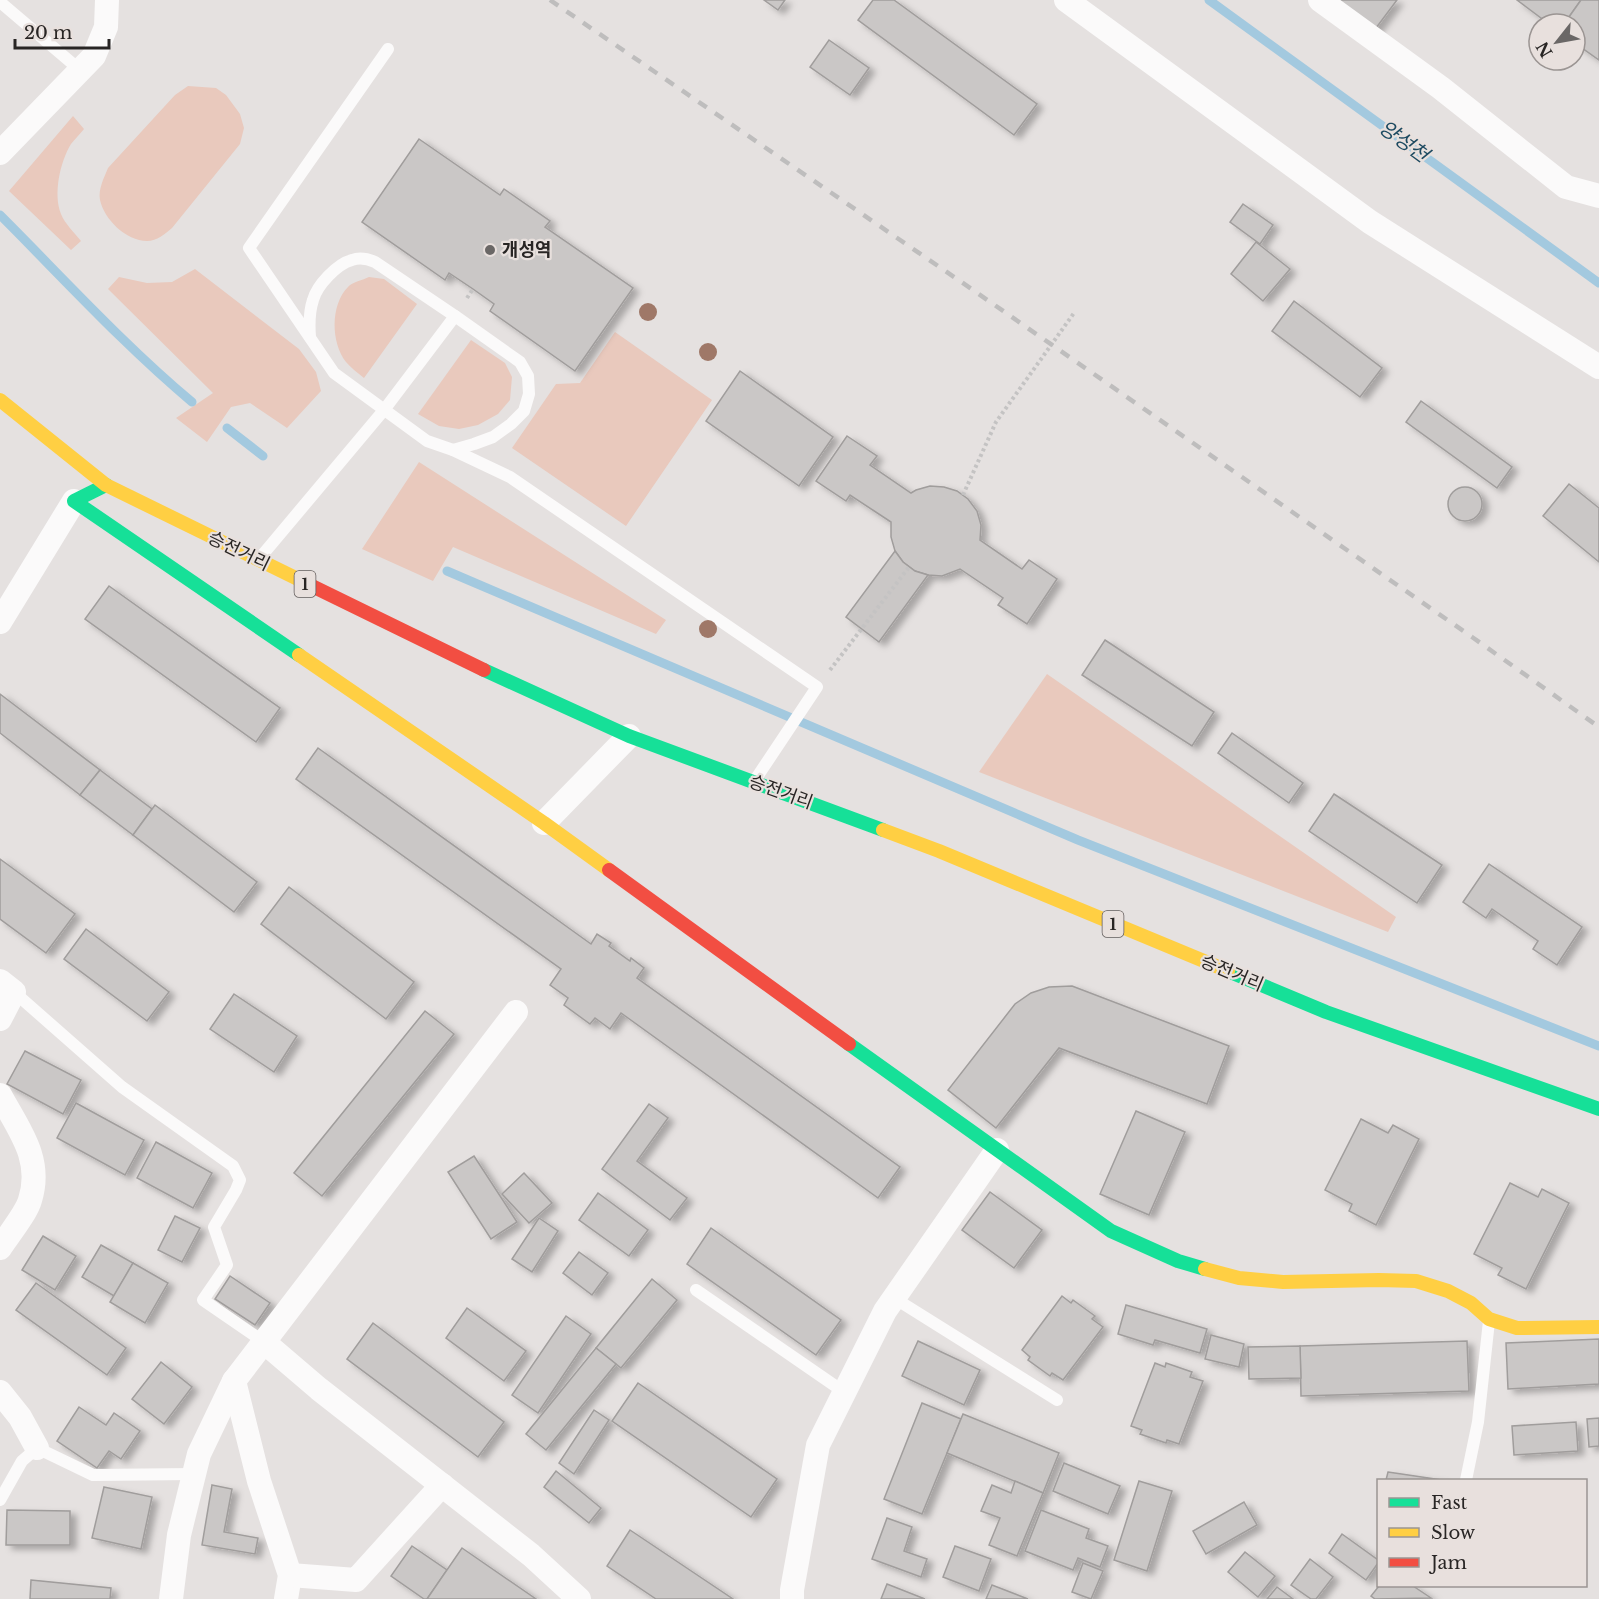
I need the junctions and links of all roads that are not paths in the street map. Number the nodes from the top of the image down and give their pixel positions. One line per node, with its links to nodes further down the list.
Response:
1 (107, 0): 6 (street)
2 (1066, 0): 11 (street)
3 (1320, 0): 8 (street)
4 (0, 2): 6 (lane)
5 (388, 49): 10 (lane)
6 (80, 70): 7 (street)
7 (0, 153)
8 (1599, 196)
9 (455, 316): 10 (lane); 13 (lane); 14 (lane)
10 (310, 337): 13 (lane)
11 (1599, 367)
12 (0, 400): 15 (street, 승전거리 / 1)
13 (384, 410): 14 (lane); 17 (lane)
14 (453, 450): 20 (lane)
15 (106, 484): 16 (street); 17 (street, 승전거리 / 1)
16 (74, 501): 18 (street); 21 (street)
17 (258, 560): 19 (street, 승전거리 / 1)
18 (0, 622)
19 (628, 736): 20 (street, 승전거리 / 1); 21 (street)
20 (753, 782): 26 (street, 승전거리 / 1)
21 (544, 823): 27 (street)
22 (7, 986): 24 (street); 33 (lane)
23 (516, 1012): 33 (street)
24 (0, 1019)
25 (0, 1095): 28 (street)
26 (1599, 1109)
27 (997, 1150): 30 (street); 31 (street)
28 (0, 1248)
29 (696, 1290): 36 (lane)
30 (894, 1298): 36 (street); 37 (lane)
31 (1489, 1319): 32 (street); 40 (lane)
32 (1599, 1327)
33 (264, 1342): 34 (street); 41 (street)
34 (234, 1381): 39 (street); 43 (street)
35 (0, 1392): 38 (street)
36 (844, 1392): 46 (street)
37 (1057, 1400)
38 (37, 1448): 39 (lane); 42 (lane)
39 (194, 1474): 44 (street)
40 (1466, 1479)
41 (442, 1485): 43 (street); 45 (street)
42 (0, 1500)
43 (288, 1587)
44 (171, 1599)
45 (579, 1599)
46 (792, 1599)

